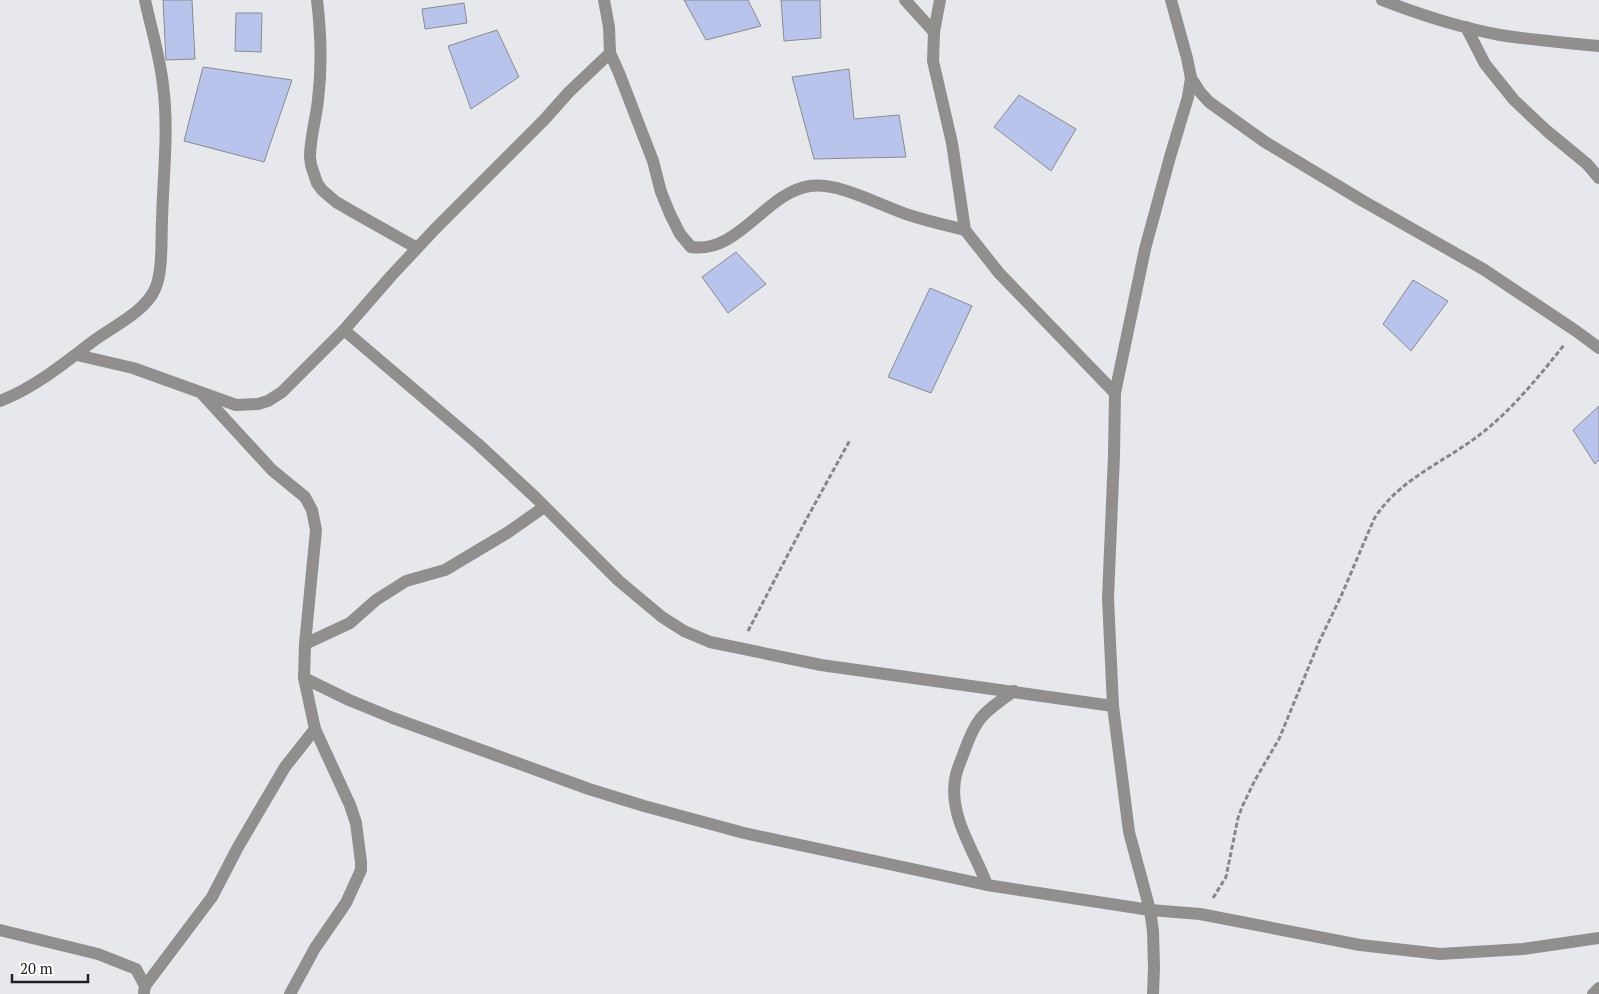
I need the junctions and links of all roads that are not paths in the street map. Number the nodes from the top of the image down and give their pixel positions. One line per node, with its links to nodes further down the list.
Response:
1 (145, 0): 18 (street)
2 (604, 0): 11 (street)
3 (904, 0): 9 (street)
4 (940, 0): 9 (street)
5 (1171, 0): 12 (street)
6 (1382, 0): 8 (street)
7 (319, 1): 15 (street)
8 (1466, 27): 10 (street); 13 (street)
9 (934, 32): 14 (street)
10 (1599, 46)
11 (610, 53): 14 (street); 15 (street)
12 (1190, 78): 17 (street); 20 (street)
13 (1599, 178)
14 (965, 230): 20 (street)
15 (417, 248): 16 (street)
16 (344, 330): 19 (street); 22 (street)
17 (1599, 348)
18 (76, 355): 19 (street); 21 (street)
19 (201, 393): 23 (street)
20 (1115, 393): 26 (street)
21 (0, 401)
22 (544, 507): 23 (street); 25 (street)
23 (305, 644): 24 (street)
24 (304, 678): 27 (street); 28 (street)
25 (1014, 691): 26 (street); 28 (street)
26 (1113, 706): 29 (street)
27 (315, 730): 33 (street); 34 (street)
28 (987, 885): 29 (street)
29 (1150, 910): 31 (street); 35 (street)
30 (0, 930): 33 (street)
31 (1599, 938)
32 (1599, 988): 36 (street)
33 (144, 990)
34 (290, 994)
35 (1153, 994)
36 (1593, 994)

